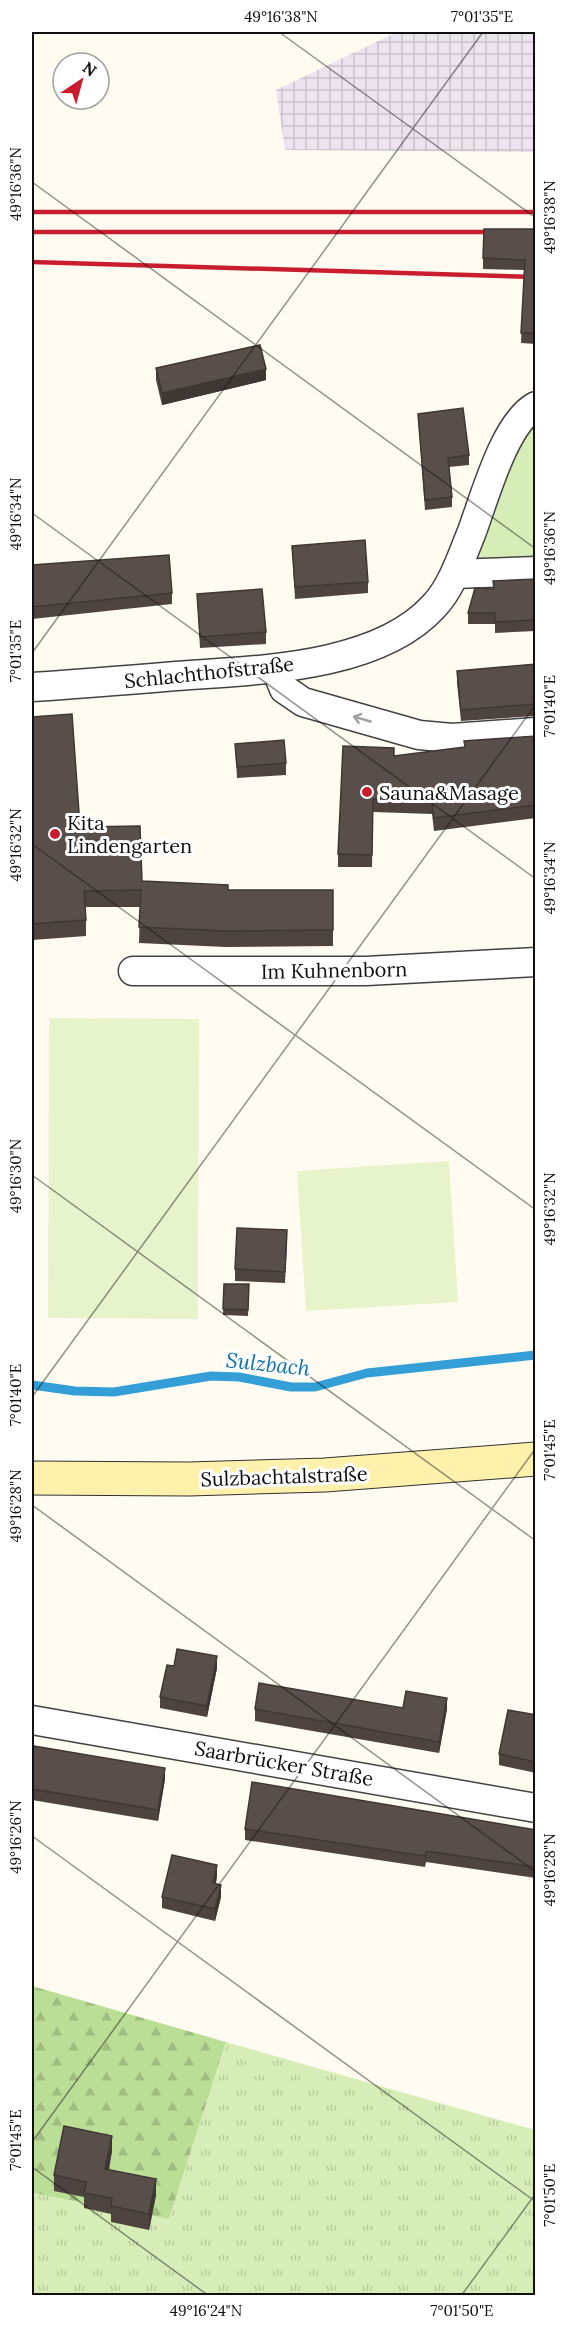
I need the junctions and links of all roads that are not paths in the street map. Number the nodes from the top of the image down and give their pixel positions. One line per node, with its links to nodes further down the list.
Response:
1 (536, 406): 3 (street, Schlachthofstraße)
2 (536, 571): 3 (street)
3 (455, 574): 4 (street, Schlachthofstraße)
4 (276, 669): 5 (street, Schlachthofstraße); 6 (street, one-way to 4)
5 (32, 687)
6 (536, 732)
7 (536, 963): 8 (street, Im Kuhnenborn)
8 (133, 971)
9 (536, 1459): 10 (main road, Sulzbachtalstraße)
10 (32, 1478)
11 (32, 1720): 12 (street, Saarbrücker Straße)
12 (536, 1808)

